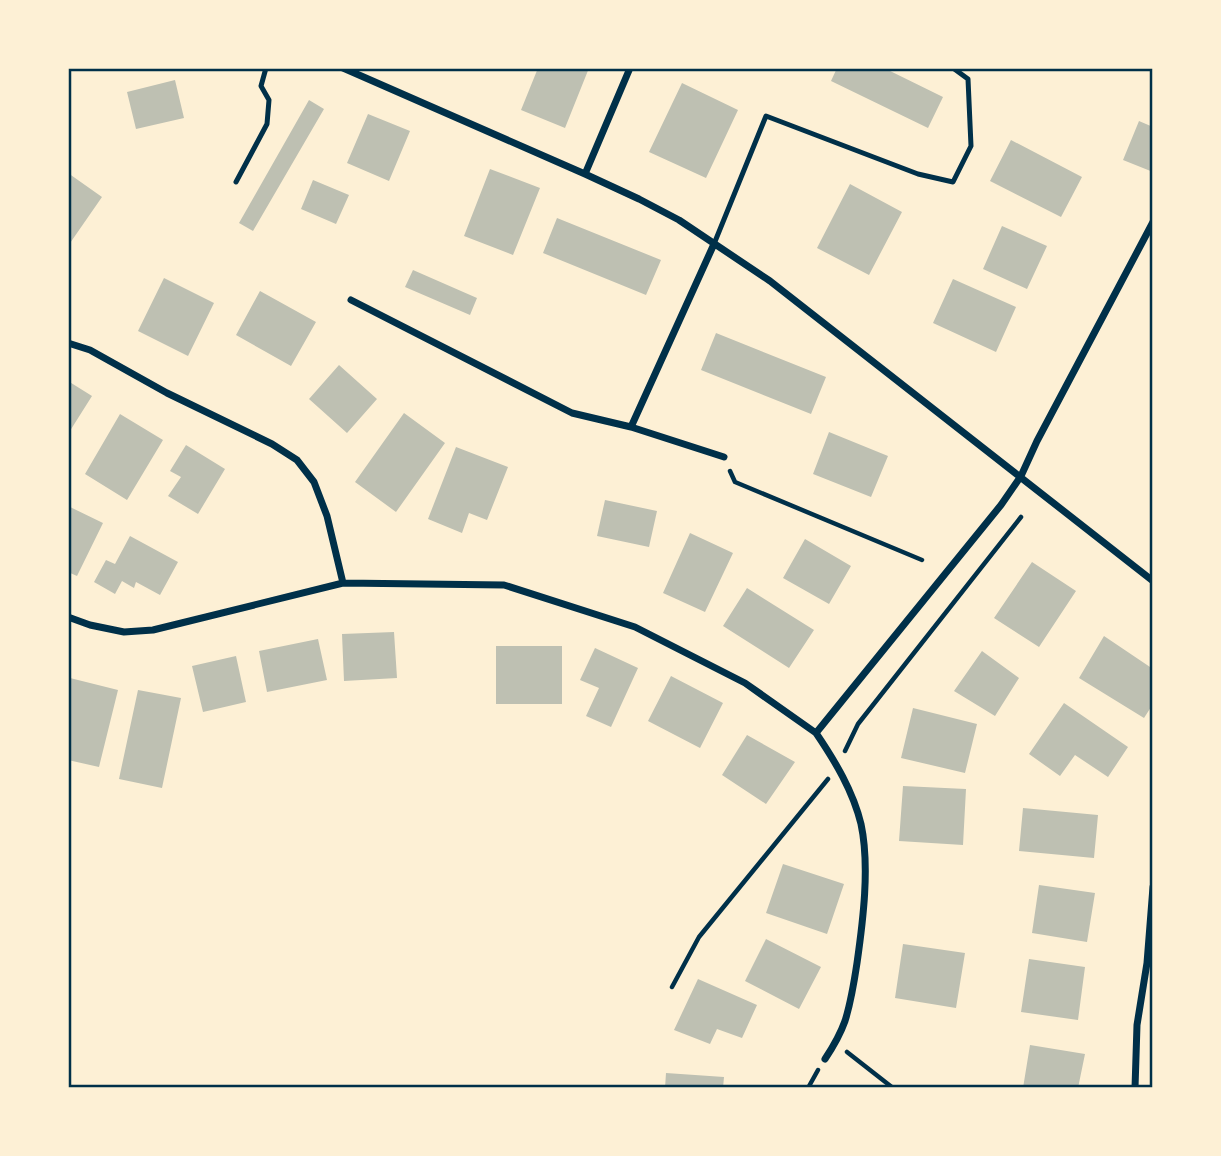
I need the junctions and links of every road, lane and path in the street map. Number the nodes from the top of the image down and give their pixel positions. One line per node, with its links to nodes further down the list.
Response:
1 (267, 68): 6 (lane)
2 (344, 68): 5 (street)
3 (630, 68): 5 (street)
4 (953, 68): 8 (lane)
5 (584, 174): 8 (street)
6 (236, 182)
7 (1153, 222): 13 (street)
8 (714, 244): 11 (street); 13 (street)
9 (351, 300): 11 (street)
10 (68, 343): 17 (street)
11 (631, 427): 12 (street)
12 (724, 457): 15 (path)
13 (1021, 476): 16 (street); 19 (street)
14 (1021, 517): 20 (path)
15 (922, 560)
16 (1153, 581)
17 (343, 583): 18 (street); 19 (street)
18 (68, 617)
19 (816, 733): 20 (street)
20 (838, 767): 22 (path); 23 (street)
21 (1153, 887): 26 (street)
22 (672, 987)
23 (836, 1042): 24 (street); 25 (path)
24 (825, 1059)
25 (893, 1088)
26 (1135, 1088)

